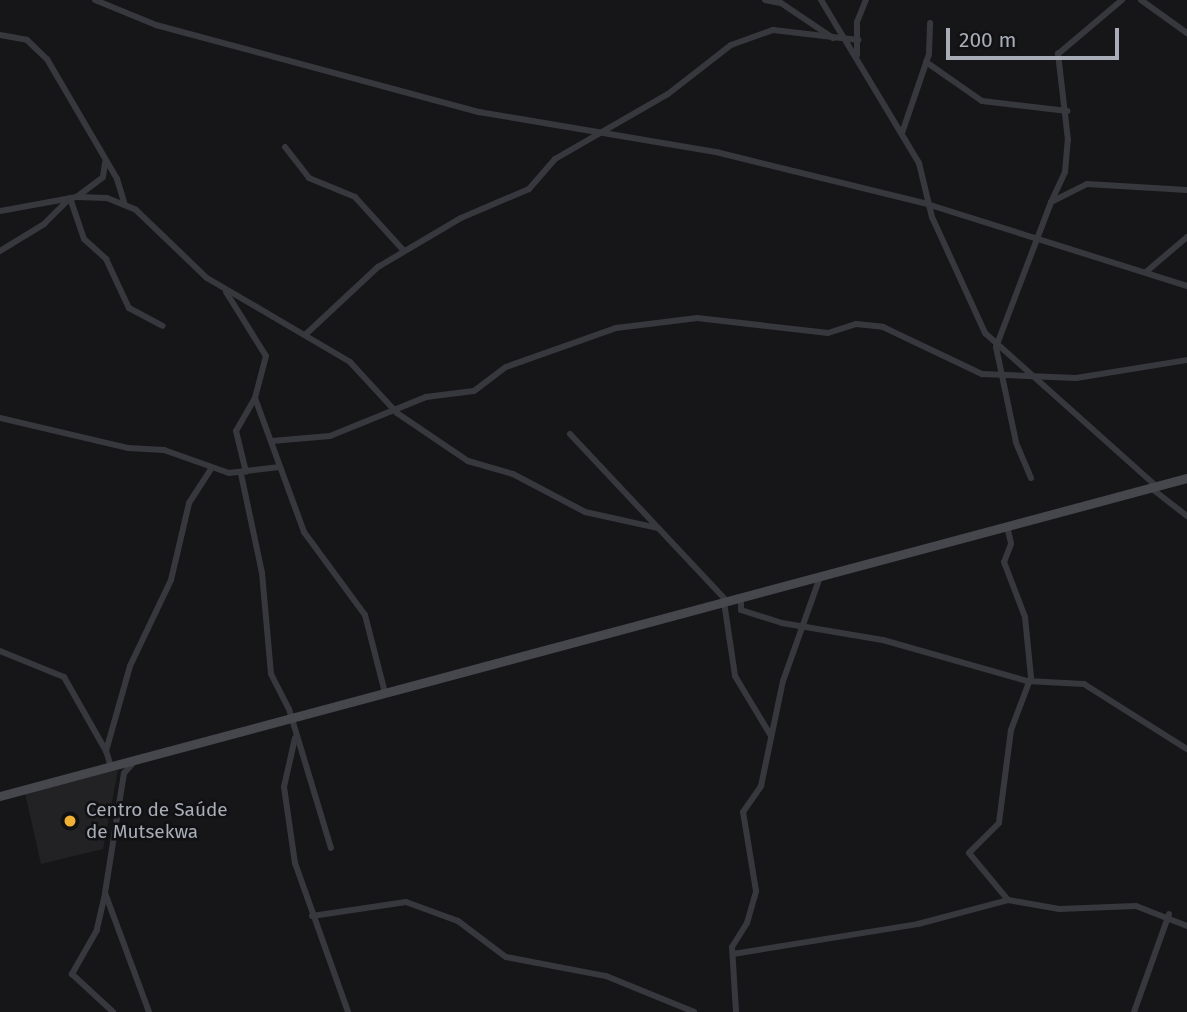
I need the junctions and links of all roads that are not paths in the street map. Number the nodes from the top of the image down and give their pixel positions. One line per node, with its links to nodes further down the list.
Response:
1 (96, 0): 16 (street)
2 (765, 0): 10 (street)
3 (821, 0): 12 (street)
4 (866, 0): 11 (street)
5 (1122, 0): 15 (street)
6 (1141, 0): 8 (street)
7 (930, 23): 14 (street)
8 (1187, 33)
9 (0, 35): 19 (street)
10 (838, 40): 12 (street); 16 (street)
11 (858, 40): 12 (street); 13 (street)
12 (849, 43): 13 (street)
13 (858, 57): 17 (street)
14 (926, 62): 15 (street); 17 (street)
15 (1067, 111): 22 (street)
16 (594, 132): 23 (street); 29 (street)
17 (902, 133): 23 (street)
18 (285, 147): 29 (street)
19 (104, 160): 21 (street); 24 (street)
20 (1187, 190): 22 (street)
21 (73, 197): 24 (street); 25 (street); 28 (street); 33 (street)
22 (1051, 202): 27 (street)
23 (927, 204): 27 (street); 35 (street)
24 (125, 205): 32 (street)
25 (0, 211)
26 (1187, 237): 30 (street)
27 (1036, 239): 30 (street); 35 (street)
28 (0, 251)
29 (404, 251): 34 (street)
30 (1146, 272): 31 (street)
31 (1187, 286)
32 (222, 288): 34 (street); 39 (street)
33 (163, 326)
34 (305, 335): 40 (street)
35 (996, 346): 37 (street); 38 (street)
36 (1187, 360): 38 (street)
37 (1002, 373): 38 (street); 40 (street); 47 (street)
38 (1031, 376): 49 (street)
39 (255, 398): 43 (street); 46 (street)
40 (397, 413): 43 (street); 53 (street)
41 (0, 418): 45 (street)
42 (570, 434): 53 (street)
43 (272, 441): 44 (street)
44 (280, 467): 46 (street); 60 (street)
45 (211, 469): 46 (street); 65 (street)
46 (244, 473): 61 (street)
47 (1031, 478)
48 (1182, 479): 49 (street); 50 (street)
49 (1153, 487): 50 (street); 52 (street)
50 (1168, 498): 51 (street)
51 (1187, 516)
52 (1007, 526): 54 (street); 59 (street)
53 (658, 527): 56 (street)
54 (820, 576): 55 (street); 57 (street)
55 (741, 598): 56 (street); 57 (street)
56 (726, 602): 60 (street); 63 (street)
57 (801, 626): 59 (street); 63 (street)
58 (0, 651): 65 (street)
59 (1028, 681): 64 (street); 72 (street)
60 (385, 693): 61 (street)
61 (290, 714): 62 (street); 66 (street)
62 (295, 735): 70 (street); 74 (street)
63 (771, 736): 76 (street)
64 (1187, 749)
65 (106, 751): 67 (street)
66 (137, 760): 67 (street); 68 (street)
67 (113, 766): 68 (street); 69 (street)
68 (124, 773): 71 (street)
69 (0, 796)
70 (331, 848)
71 (105, 893): 77 (street); 78 (street)
72 (1008, 900): 73 (street); 76 (street)
73 (1169, 914): 75 (street); 82 (street)
74 (312, 916): 79 (street); 80 (street)
75 (1187, 926)
76 (733, 954): 81 (street)
77 (113, 1012)
78 (149, 1012)
79 (348, 1012)
80 (694, 1012)
81 (736, 1012)
82 (1134, 1012)

